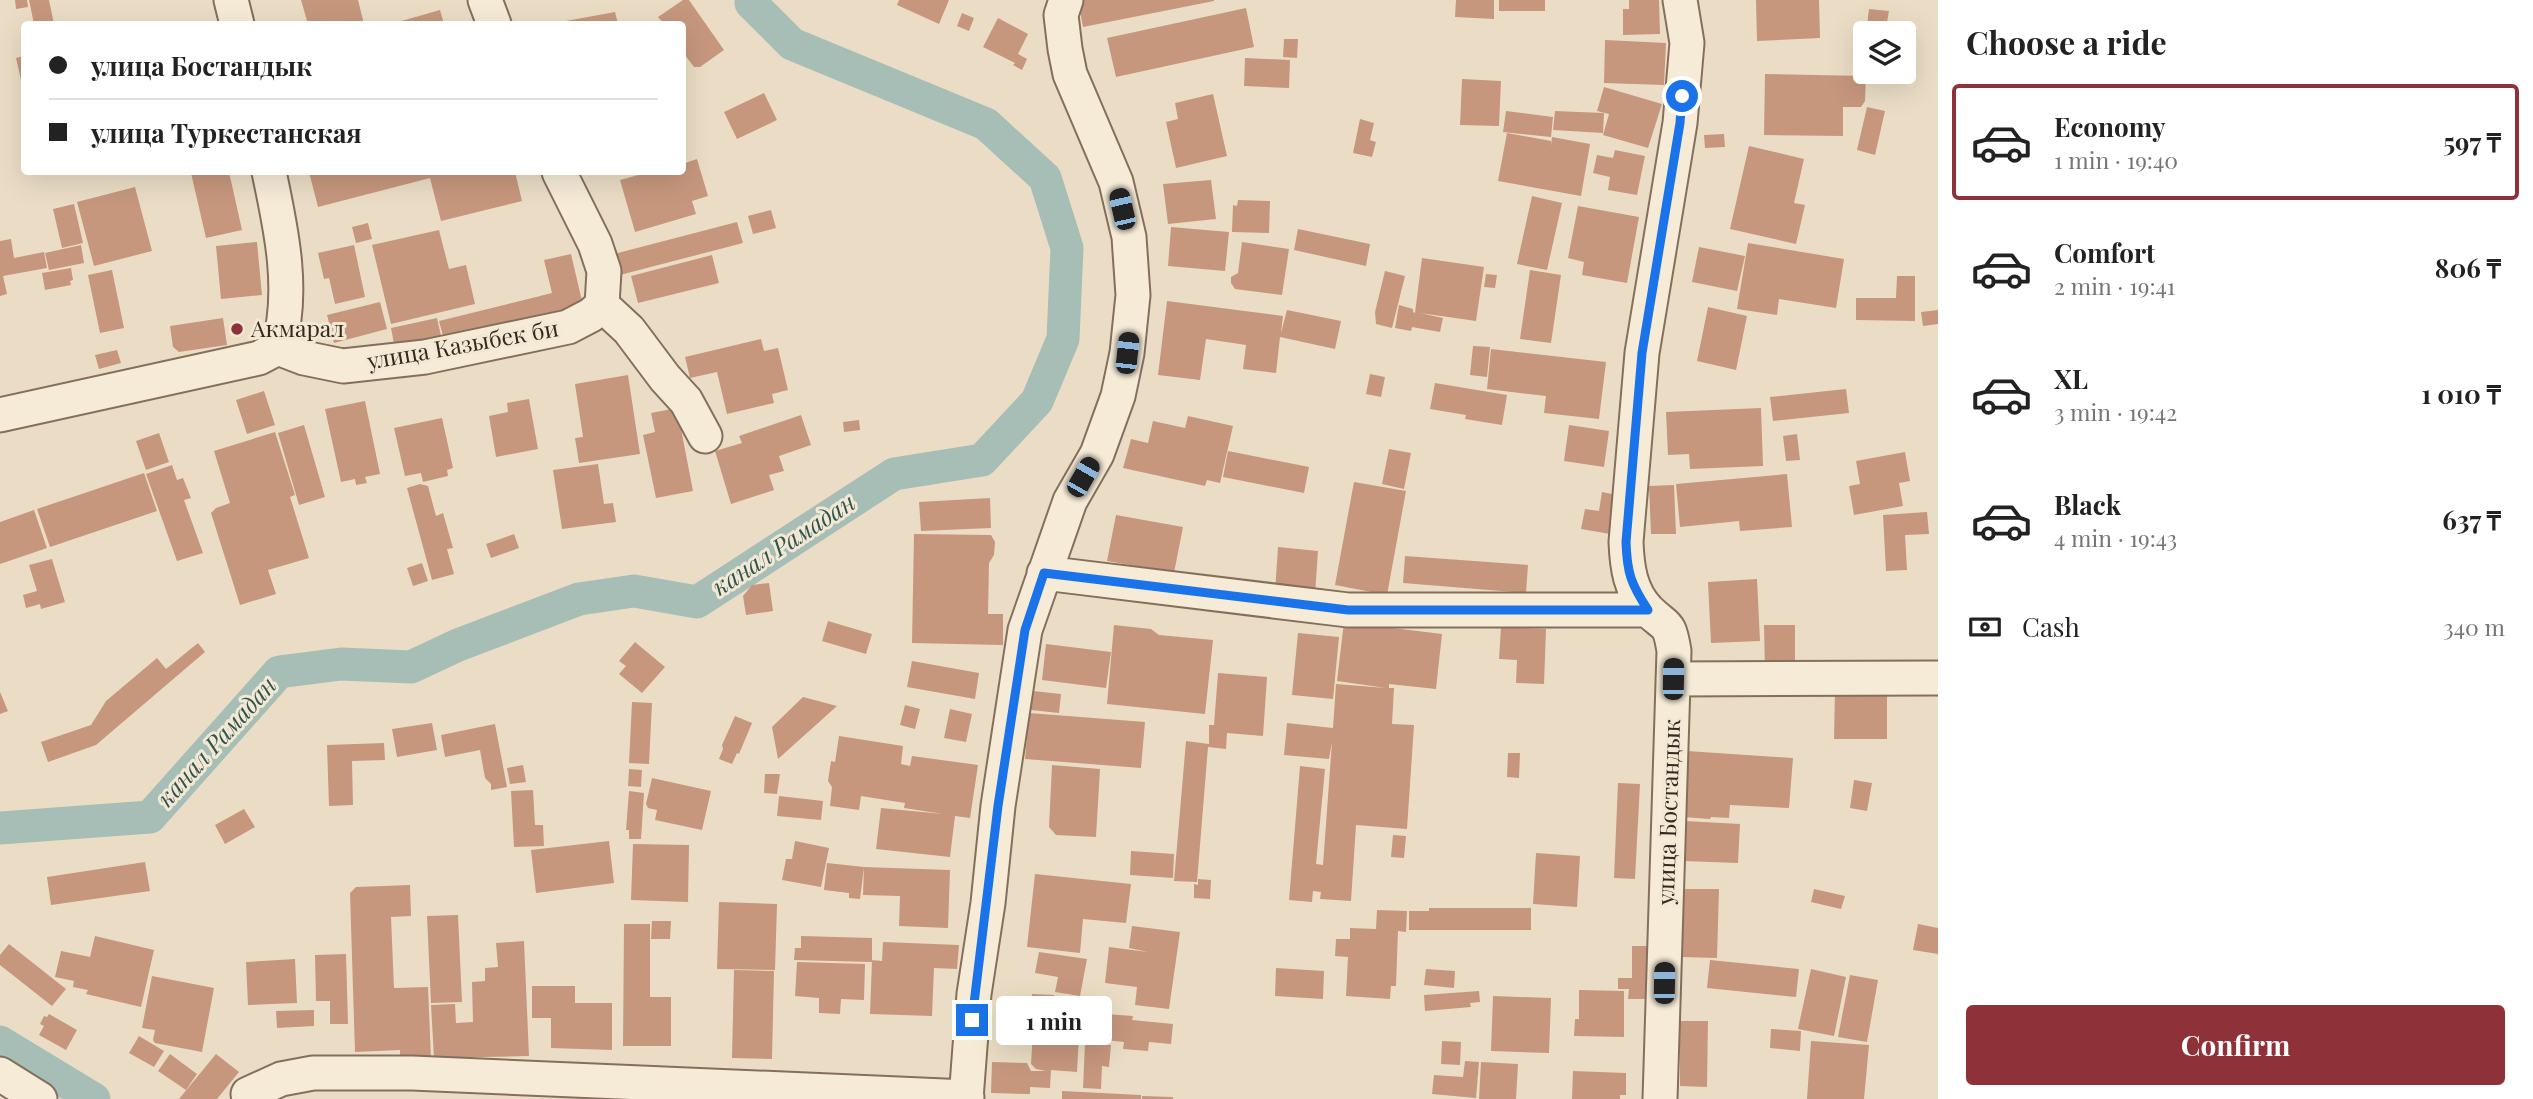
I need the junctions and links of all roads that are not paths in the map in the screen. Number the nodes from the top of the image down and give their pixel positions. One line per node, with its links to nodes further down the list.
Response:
1 (231, 0): 5 (street)
2 (485, 0): 6 (street)
3 (1066, 0): 13 (street)
4 (1680, 0): 14 (street, улица Бостандык)
5 (236, 21)
6 (493, 21)
7 (270, 175): 10 (street)
8 (560, 175): 9 (street)
9 (602, 305): 10 (street, улица Казыбек би); 12 (street)
10 (278, 348): 11 (street)
11 (0, 415)
12 (705, 436)
13 (1044, 573): 14 (street); 19 (street)
14 (1648, 610): 16 (street, улица Бостандык)
15 (1938, 678): 16 (street)
16 (1673, 679): 21 (street, улица Бостандык)
17 (3, 1081): 20 (street)
18 (248, 1094): 19 (street)
19 (966, 1098)
20 (40, 1099)
21 (1660, 1099)

